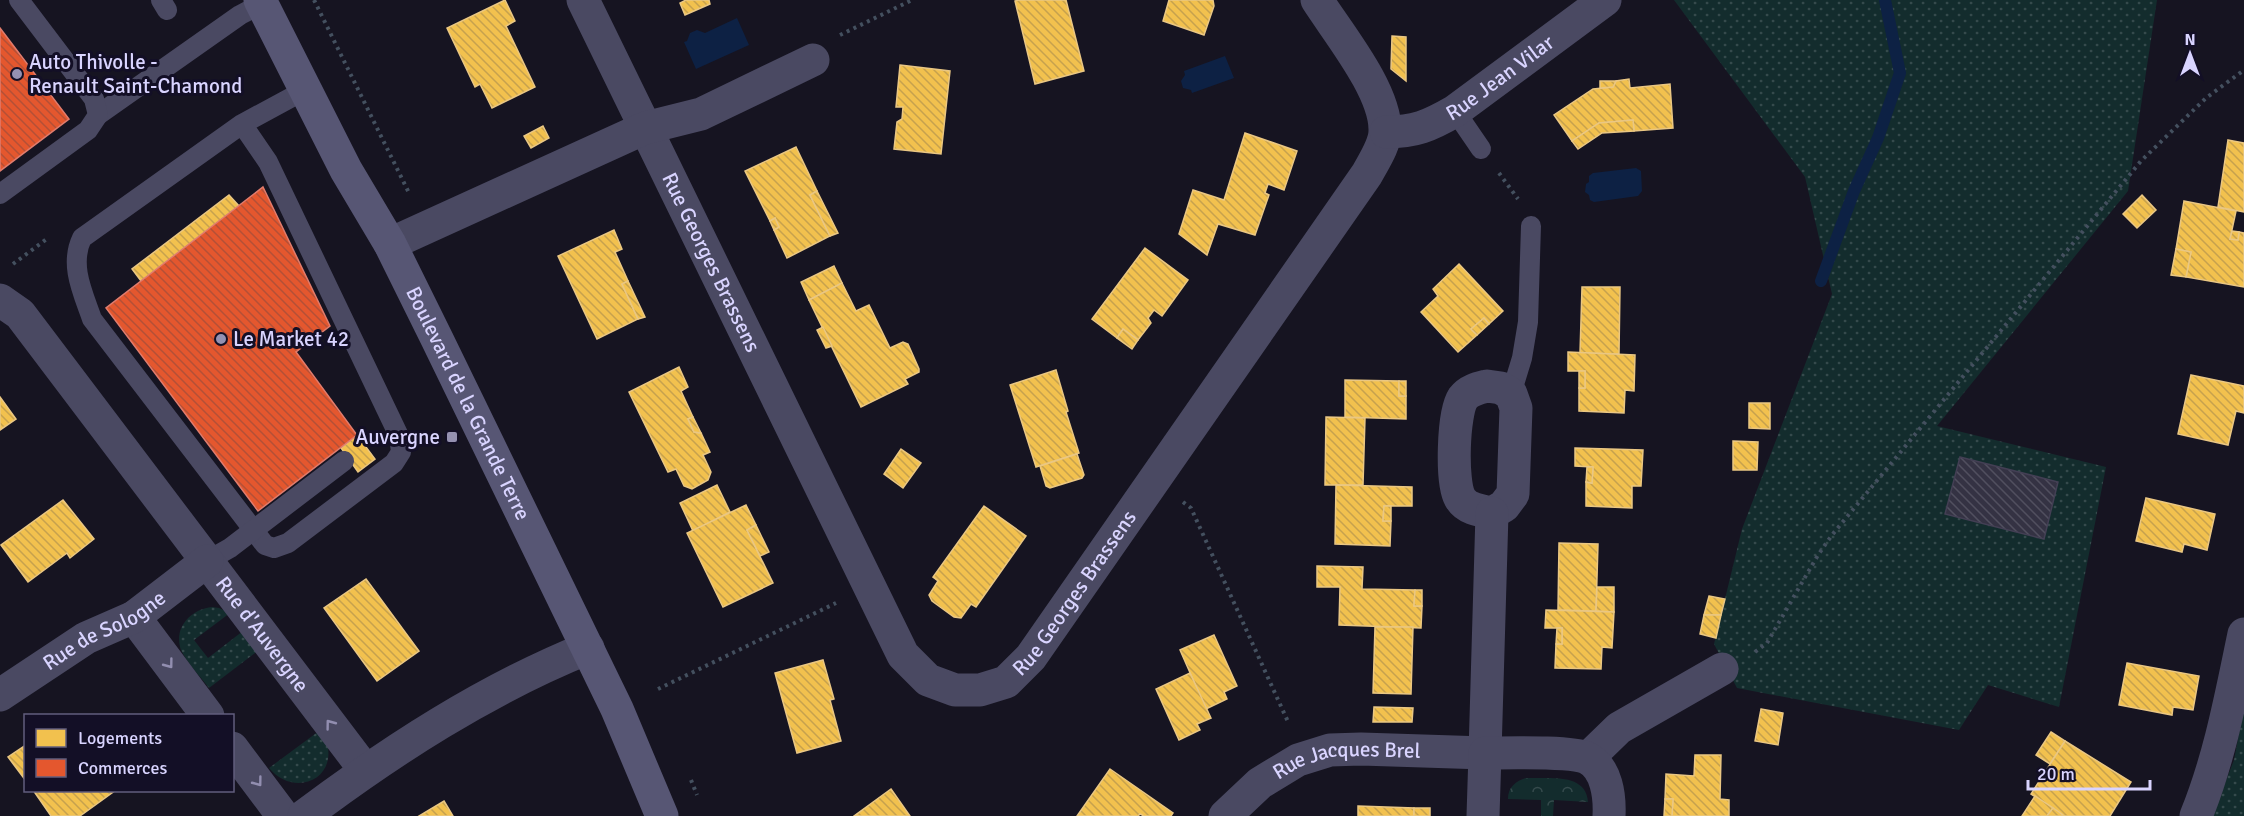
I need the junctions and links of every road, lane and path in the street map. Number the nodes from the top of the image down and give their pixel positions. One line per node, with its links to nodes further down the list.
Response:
1 (20, 0): 11 (lane)
2 (583, 0): 13 (street, Rue Georges Brassens)
3 (912, 0): 7 (path)
4 (1317, 0): 14 (street)
5 (1605, 0): 10 (street, Rue Jean Vilar)
6 (261, 2): 9 (street, Boulevard de la Grande Terre); 11 (lane)
7 (813, 60): 13 (street)
8 (2244, 70): 32 (path)
9 (305, 90): 12 (lane); 19 (street, Boulevard de la Grande Terre)
10 (1455, 111): 14 (street, Rue Jean Vilar); 15 (lane)
11 (98, 115): 16 (lane)
12 (242, 124): 18 (lane); 26 (lane)
13 (645, 128): 19 (street); 28 (street, Rue Georges Brassens)
14 (1386, 132): 24 (street, Rue Georges Brassens)
15 (1481, 149): 17 (path)
16 (0, 194)
17 (1531, 226): 22 (lane)
18 (82, 238): 20 (path); 26 (lane)
19 (390, 244): 31 (street, Boulevard de la Grande Terre)
20 (8, 267)
21 (0, 300): 27 (street, Rue d'Auvergne)
22 (1511, 394): 25 (street); 25 (street)
23 (344, 462): 26 (lane)
24 (1155, 478): 28 (street, Rue Georges Brassens); 39 (path)
25 (1492, 513): 37 (street)
26 (254, 530): 27 (lane)
27 (207, 561): 29 (street, Rue de Sologne); 40 (street, Rue d'Auvergne, one-way to 27)
28 (870, 587): 33 (path)
29 (134, 617): 34 (street, Rue de Sologne); 35 (street, one-way to 35)
30 (2244, 634): 47 (street)
31 (588, 648): 40 (street); 43 (street, Boulevard de la Grande Terre)
32 (1722, 669): 38 (street)
33 (658, 689)
34 (0, 695)
35 (207, 714)
36 (234, 751): 41 (street, one-way to 41)
37 (1485, 753): 38 (street, Rue Jacques Brel); 39 (street, Rue Jacques Brel); 45 (street)
38 (1588, 758): 46 (street)
39 (1298, 759): 44 (street, Rue Jacques Brel)
40 (365, 770): 42 (street)
41 (283, 816)
42 (304, 816)
43 (662, 816)
44 (1225, 816)
45 (1483, 816)
46 (1609, 816)
47 (2196, 816)

